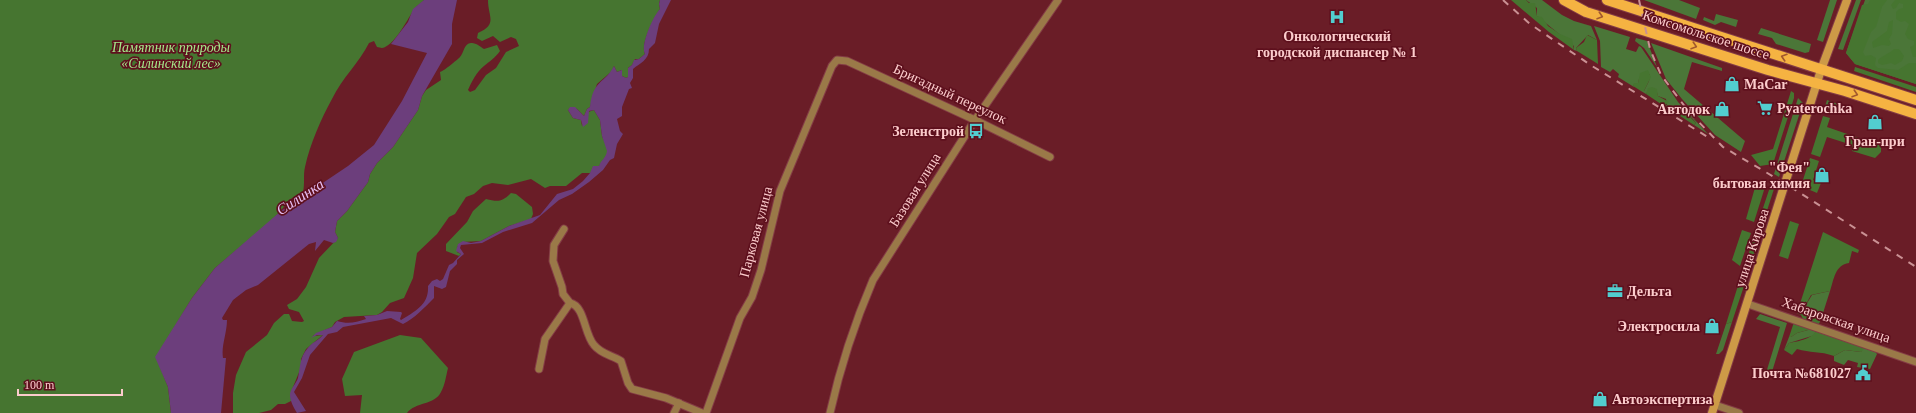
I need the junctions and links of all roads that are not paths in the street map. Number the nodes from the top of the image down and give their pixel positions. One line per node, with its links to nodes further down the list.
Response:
1 (1058, 0): 10 (street, Базовая улица)
2 (1564, 0): 7 (main road, Комсомольское шоссе, one-way to 7)
3 (1607, 0): 6 (main road, Комсомольское шоссе, one-way to 3)
4 (1847, 0): 6 (main road, улица Кирова)
5 (837, 60): 10 (street, Бригадный переулок); 21 (street, Парковая улица)
6 (1822, 70): 7 (main road, улица Кирова); 8 (main road, Комсомольское шоссе)
7 (1818, 84): 9 (main road, Комсомольское шоссе, one-way to 9); 14 (main road, улица Кирова)
8 (1916, 100)
9 (1916, 114)
10 (975, 120): 11 (street, Бригадный переулок); 22 (street, Базовая улица)
11 (1050, 157)
12 (564, 229): 13 (street)
13 (570, 303): 16 (street); 17 (street)
14 (1748, 304): 15 (street, Хабаровская улица); 18 (main road, улица Кирова)
15 (1916, 362)
16 (539, 369)
17 (679, 403): 19 (street); 20 (street)
18 (1715, 405): 23 (main road, улица Кирова); 24 (street)
19 (674, 413)
20 (702, 413)
21 (706, 413)
22 (830, 413)
23 (1712, 413)
24 (1739, 413)

